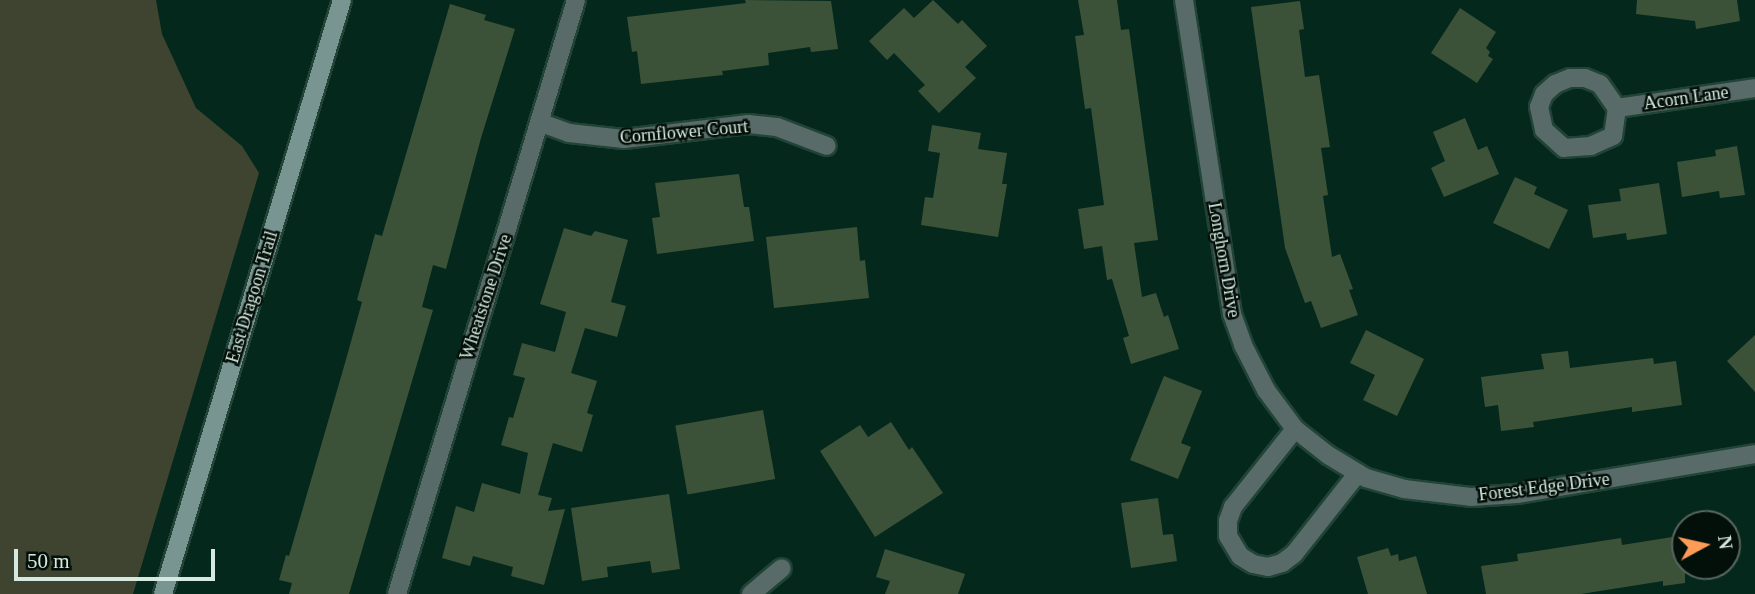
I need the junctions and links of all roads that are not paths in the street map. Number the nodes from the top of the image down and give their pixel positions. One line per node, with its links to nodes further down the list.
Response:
1 (342, 0): 12 (street, East Dragoon Trail)
2 (576, 0): 6 (street, Wheatstone Drive)
3 (1184, 0): 8 (street, Longhorn Drive)
4 (1755, 88): 5 (street, Acorn Lane)
5 (1617, 108): 5 (street)
6 (539, 122): 7 (street, Cornflower Court); 13 (street, Wheatstone Drive)
7 (827, 146)
8 (1294, 429): 10 (street, Longhorn Drive); 10 (street)
9 (1755, 454): 10 (street, Forest Edge Drive)
10 (1358, 473)
11 (782, 568): 14 (street)
12 (163, 594)
13 (397, 594)
14 (751, 594)

